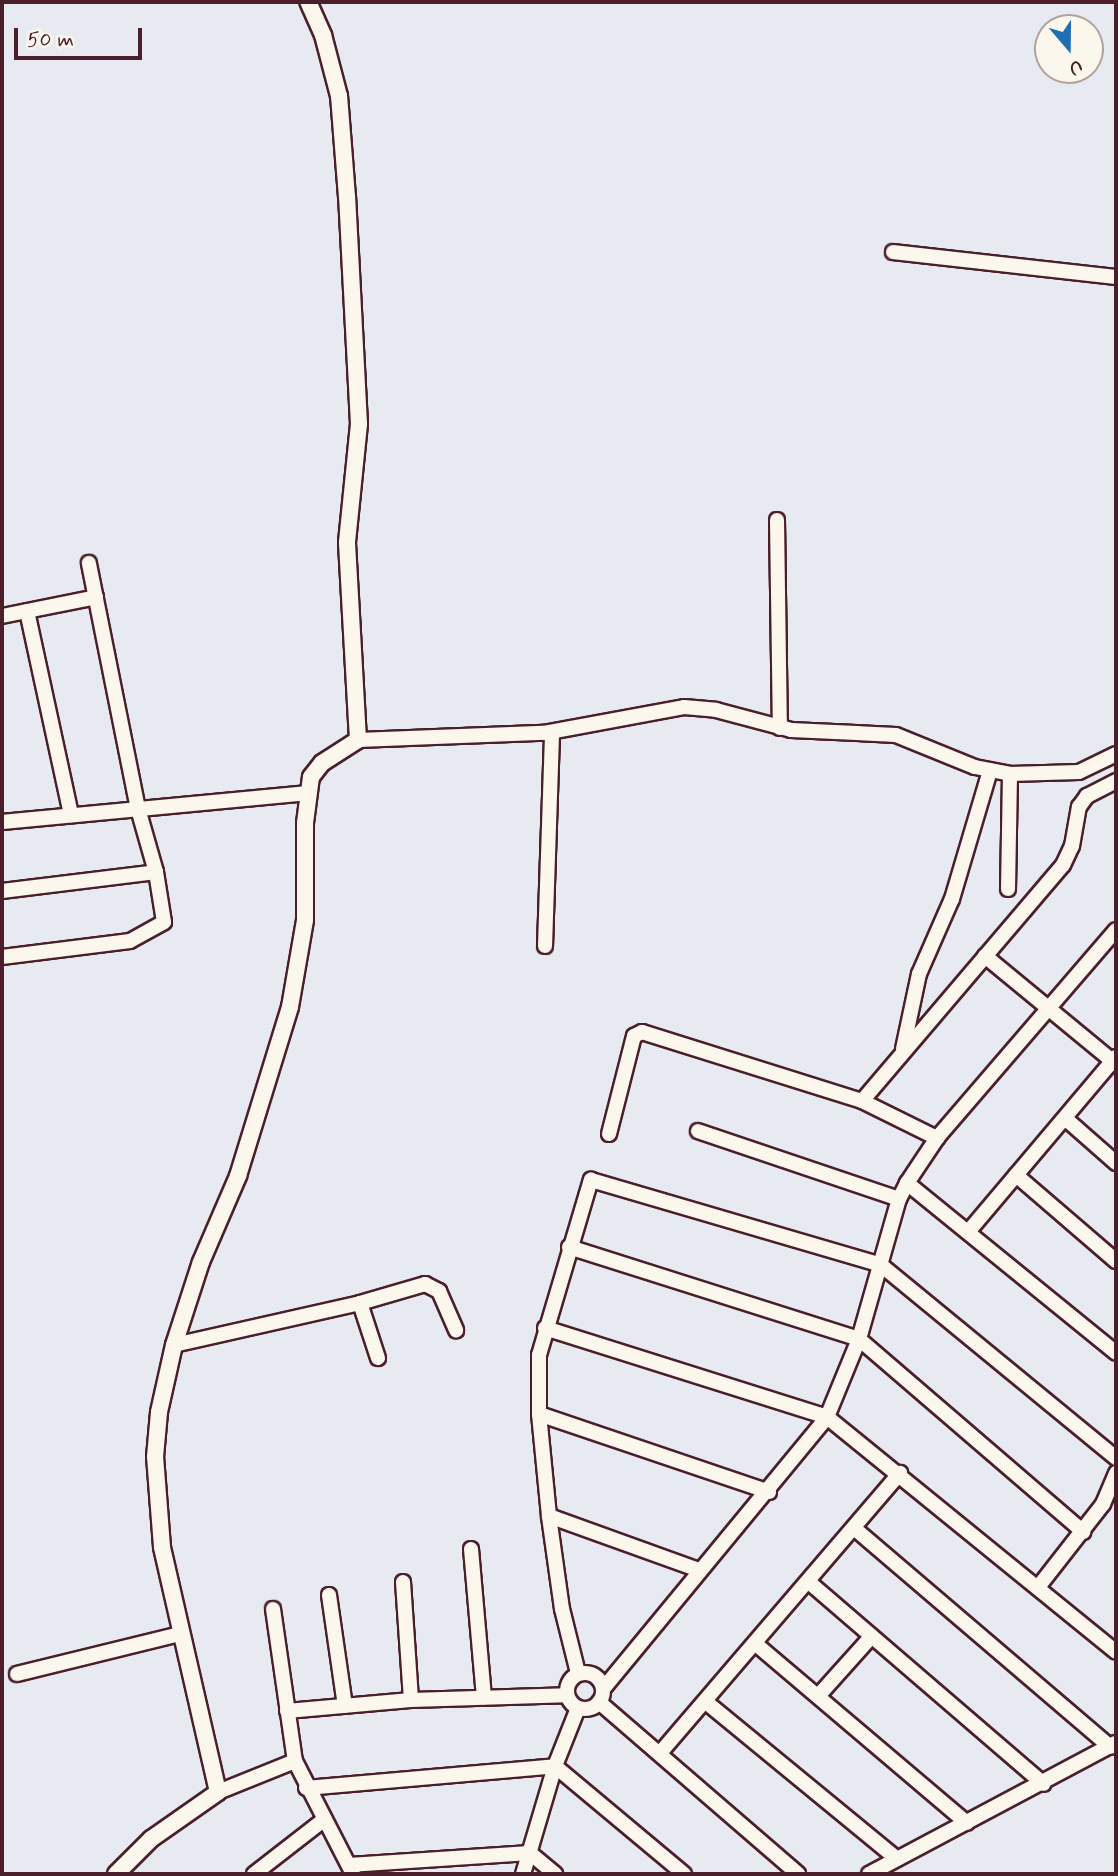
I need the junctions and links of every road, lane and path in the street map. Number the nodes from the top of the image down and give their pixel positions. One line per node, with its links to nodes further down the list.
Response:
1 (308, 2): 11 (street)
2 (893, 252): 3 (street)
3 (1116, 277)
4 (777, 520): 9 (street)
5 (89, 563): 6 (street)
6 (96, 597): 7 (street); 17 (street)
7 (27, 611): 8 (street); 18 (street)
8 (2, 616)
9 (780, 728): 10 (street); 13 (street)
10 (552, 732): 11 (street); 24 (street)
11 (358, 740): 16 (street)
12 (1116, 754): 14 (street)
13 (990, 771): 14 (street); 28 (street)
14 (1010, 774): 21 (street)
15 (1116, 781): 25 (street)
16 (307, 793): 17 (street); 47 (street)
17 (138, 809): 18 (street); 20 (street)
18 (71, 816): 19 (street)
19 (2, 819)
20 (156, 872): 22 (street); 26 (street)
21 (1008, 889)
22 (2, 891)
23 (1116, 930): 27 (street)
24 (545, 946)
25 (985, 956): 27 (street); 28 (street)
26 (2, 957)
27 (1051, 1008): 29 (street); 34 (street)
28 (902, 1053): 30 (street)
29 (1115, 1060): 31 (street)
30 (862, 1101): 33 (street); 34 (street)
31 (1066, 1119): 35 (street); 36 (street)
32 (698, 1132): 38 (street)
33 (609, 1133)
34 (937, 1138): 37 (street)
35 (1116, 1163)
36 (1016, 1175): 39 (street); 41 (street)
37 (907, 1183): 38 (street); 39 (street)
38 (899, 1199): 42 (street)
39 (968, 1232): 48 (street)
40 (569, 1248): 42 (street); 44 (street); 46 (street)
41 (1116, 1261)
42 (881, 1265): 46 (street); 52 (street)
43 (360, 1303): 45 (street); 47 (street); 49 (street)
44 (545, 1328): 50 (street); 51 (street)
45 (456, 1330)
46 (859, 1339): 51 (street); 58 (street)
47 (174, 1345): 66 (street)
48 (1116, 1353)
49 (378, 1358)
50 (539, 1414): 55 (street); 56 (street)
51 (827, 1417): 54 (street); 55 (street)
52 (1116, 1458)
53 (1116, 1473): 58 (street)
54 (900, 1474): 57 (street); 63 (street)
55 (769, 1492): 60 (street)
56 (549, 1516): 60 (street); 71 (street)
57 (854, 1528): 62 (street); 81 (street)
58 (1083, 1532): 63 (street)
59 (471, 1549): 75 (street)
60 (699, 1570): 74 (street)
61 (402, 1582): 76 (street)
62 (810, 1583): 67 (street); 68 (street)
63 (1039, 1586): 69 (street)
64 (329, 1595): 78 (street)
65 (273, 1609): 80 (street)
66 (180, 1634): 70 (street); 87 (street)
67 (872, 1636): 73 (street); 85 (street)
68 (757, 1646): 73 (street); 77 (street)
69 (1116, 1652)
70 (17, 1674)
71 (578, 1674): 72 (street); 74 (street)
72 (566, 1695): 75 (street); 79 (street)
73 (818, 1695): 89 (street)
74 (601, 1696): 79 (street); 82 (street)
75 (484, 1697): 76 (street)
76 (411, 1700): 78 (street)
77 (706, 1702): 82 (street); 91 (street)
78 (345, 1706): 80 (street)
79 (578, 1708): 84 (street)
80 (287, 1711): 83 (street)
81 (1113, 1744): 85 (street)
82 (660, 1753): 98 (street)
83 (295, 1761): 86 (street); 87 (street)
84 (555, 1766): 86 (street); 90 (street); 97 (street)
85 (1044, 1784): 89 (street)
86 (306, 1788): 88 (street)
87 (218, 1792): 93 (street)
88 (322, 1821): 92 (street); 94 (street)
89 (967, 1823): 91 (street)
90 (530, 1853): 92 (street); 95 (street); 96 (street)
91 (897, 1859): 99 (street)
92 (351, 1870)
93 (116, 1874)
94 (254, 1874)
95 (523, 1874)
96 (555, 1874)
97 (684, 1874)
98 (798, 1874)
99 (869, 1874)

